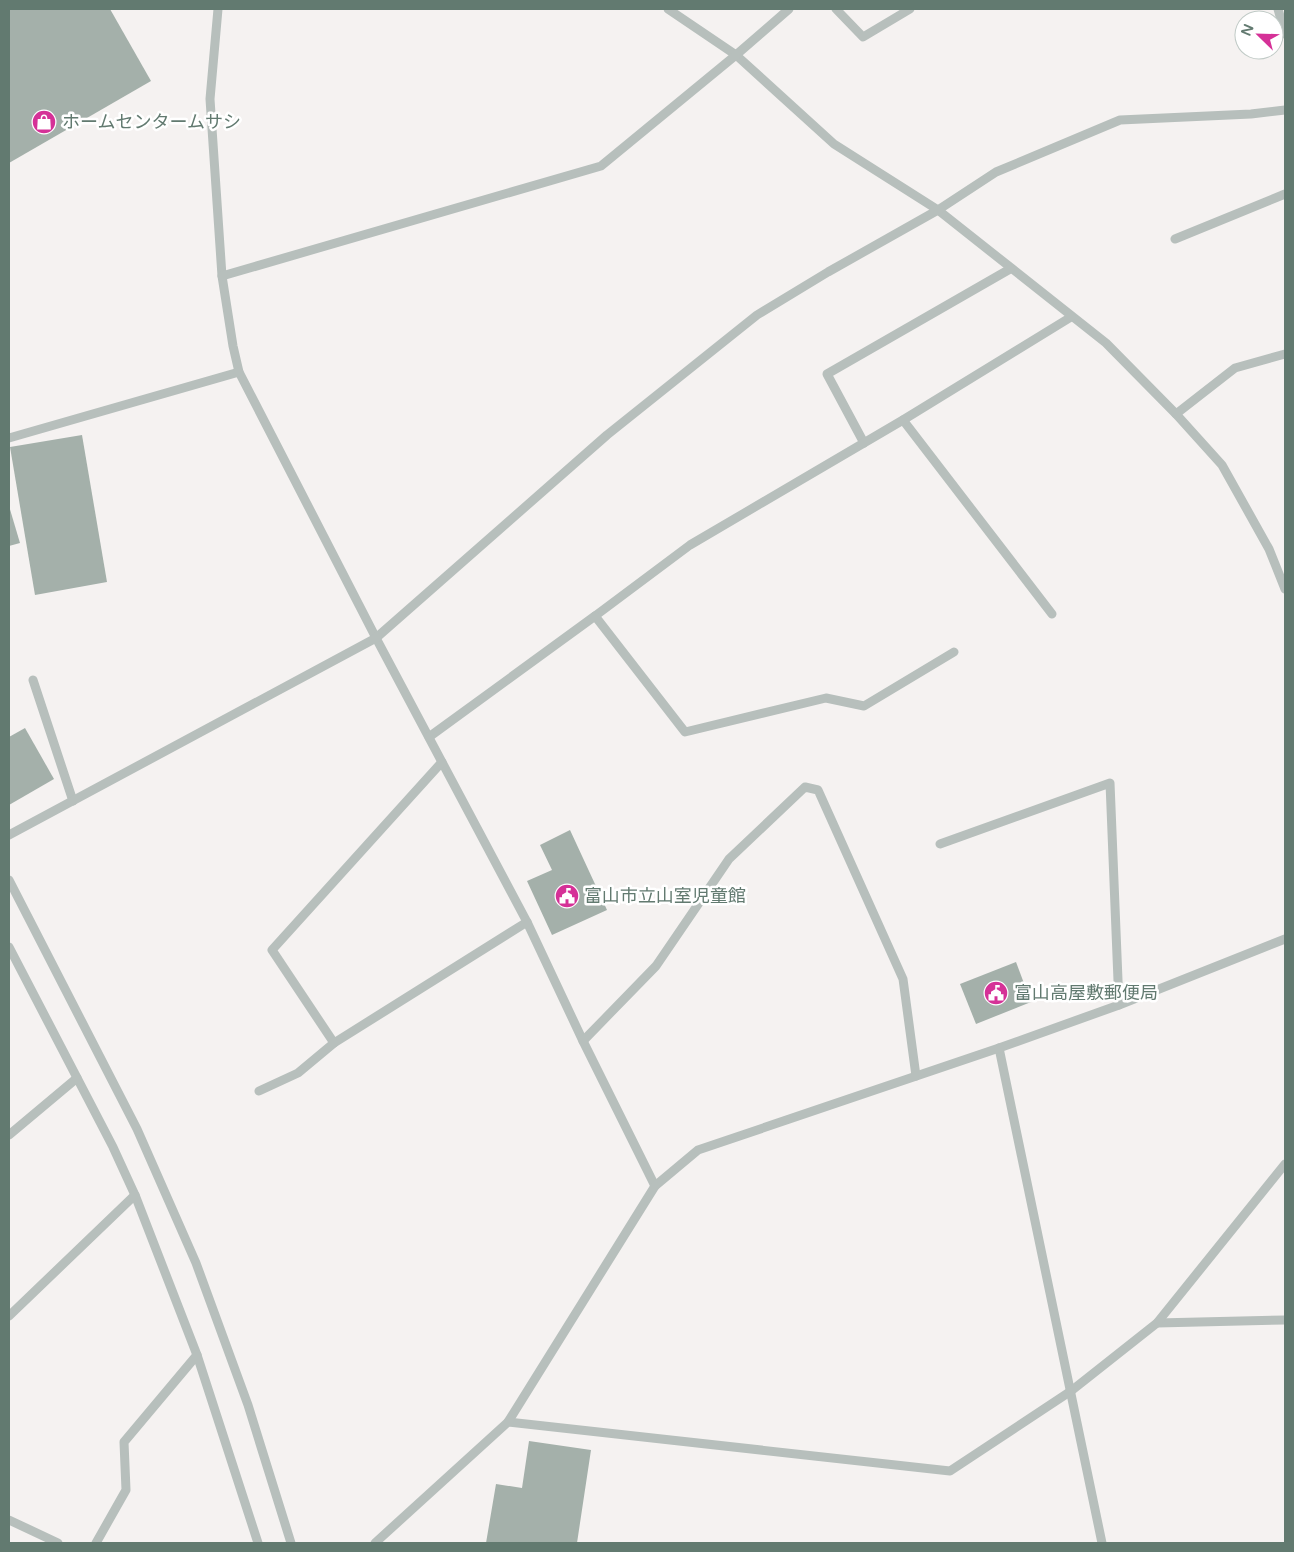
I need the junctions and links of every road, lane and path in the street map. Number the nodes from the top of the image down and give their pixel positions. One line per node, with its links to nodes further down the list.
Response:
1 (218, 9): 14 (street)
2 (668, 9): 8 (street)
3 (789, 9): 8 (street)
4 (836, 9): 5 (street)
5 (910, 9)
6 (1278, 9): 7 (street)
7 (1285, 34)
8 (736, 55): 11 (street); 14 (street)
9 (1285, 110): 11 (street)
10 (1285, 194): 12 (street)
11 (938, 210): 13 (street); 25 (street)
12 (1175, 239)
13 (1010, 269): 15 (street); 21 (street)
14 (222, 276): 17 (street)
15 (1071, 317): 18 (street); 19 (street)
16 (1285, 354): 18 (street)
17 (239, 372): 20 (street); 25 (street)
18 (1176, 414): 22 (street)
19 (903, 420): 21 (street); 23 (street)
20 (9, 438)
21 (864, 443): 24 (street)
22 (1285, 589)
23 (1052, 614)
24 (595, 616): 26 (street); 28 (street)
25 (376, 638): 28 (street); 30 (street)
26 (954, 652)
27 (33, 680): 30 (street)
28 (429, 737): 29 (street)
29 (442, 762): 34 (street); 39 (street)
30 (73, 801): 31 (street)
31 (9, 835)
32 (940, 844): 37 (street)
33 (9, 880): 58 (street)
34 (527, 922): 38 (street); 39 (street)
35 (1285, 939): 37 (street)
36 (9, 947): 42 (street)
37 (1119, 1005): 40 (street)
38 (583, 1041): 41 (street); 46 (street)
39 (334, 1043): 43 (street)
40 (999, 1048): 41 (street); 52 (street)
41 (916, 1076): 46 (street)
42 (77, 1078): 44 (street); 47 (street)
43 (259, 1091)
44 (9, 1135)
45 (1285, 1164): 50 (street)
46 (656, 1186): 53 (street)
47 (135, 1194): 48 (street); 51 (street)
48 (9, 1316)
49 (1285, 1320): 50 (street)
50 (1157, 1323): 52 (street)
51 (197, 1355): 56 (street); 57 (street)
52 (1071, 1391): 53 (street); 60 (street)
53 (508, 1422): 59 (street)
54 (9, 1520): 55 (street)
55 (58, 1543)
56 (96, 1543)
57 (258, 1543)
58 (291, 1543)
59 (375, 1543)
60 (1102, 1543)

